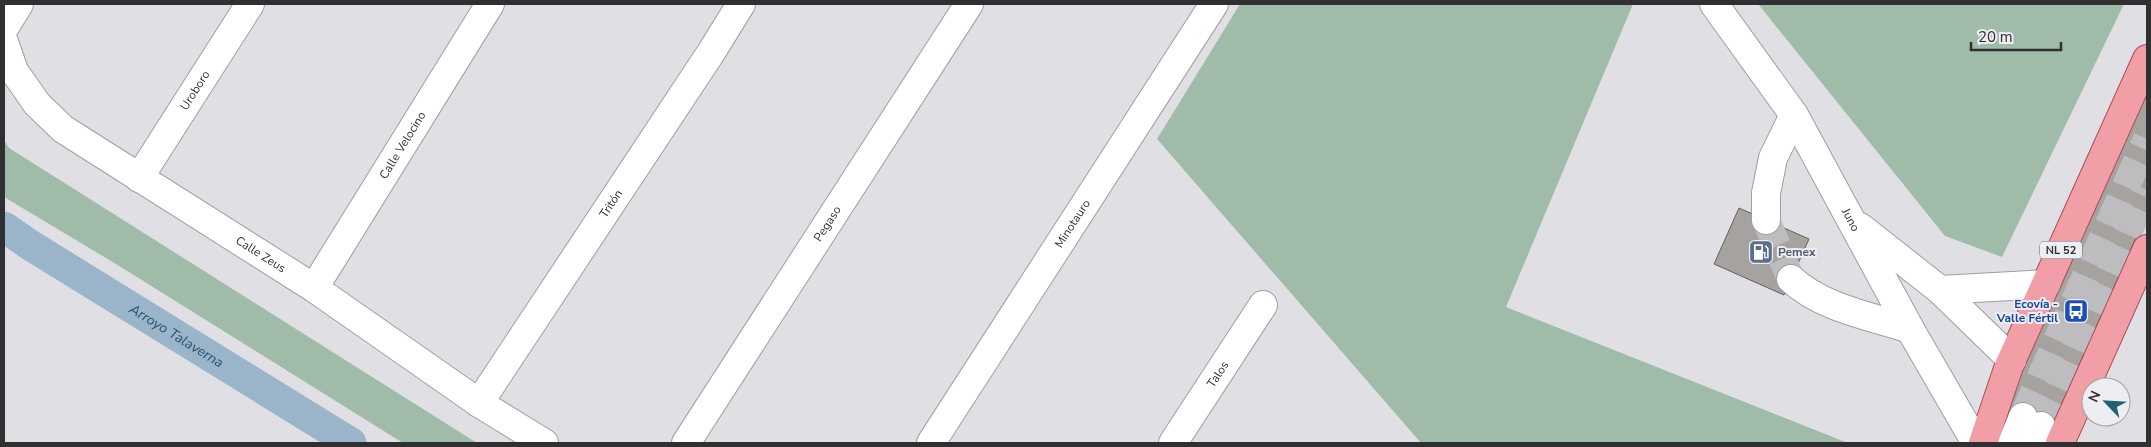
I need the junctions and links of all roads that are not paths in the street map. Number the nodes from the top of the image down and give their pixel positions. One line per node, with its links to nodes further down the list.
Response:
1 (19, 4): 8 (street)
2 (250, 4): 12 (street, Uroboro)
3 (490, 4): 18 (street, Calle Velocino)
4 (741, 4): 23 (street, Tritón)
5 (969, 4): 26 (street, Pegaso)
6 (1214, 4): 27 (street, Minotauro)
7 (1714, 4): 11 (street, Juno)
8 (4, 28)
9 (4, 42): 12 (street, Calle Zeus)
10 (2147, 59): 17 (main road, NL 52)
11 (1794, 115): 13 (street); 14 (street, Juno)
12 (139, 178): 18 (street, Calle Zeus)
13 (1766, 220)
14 (1851, 220): 19 (street); 21 (street, Juno)
15 (2147, 249): 24 (main road)
16 (1791, 279): 21 (street)
17 (2046, 284): 19 (street); 22 (main road, NL 52)
18 (314, 288): 23 (street, Calle Zeus)
19 (1940, 290): 22 (street)
20 (1263, 305): 28 (street, Talos)
21 (1910, 329): 29 (street, Juno)
22 (2012, 360): 30 (main road, NL 52)
23 (479, 403): 25 (street, Calle Zeus)
24 (2039, 432): 31 (street)
25 (544, 443)
26 (686, 443)
27 (931, 443)
28 (1173, 443)
29 (1976, 443)
30 (1983, 443)
31 (2012, 443)

